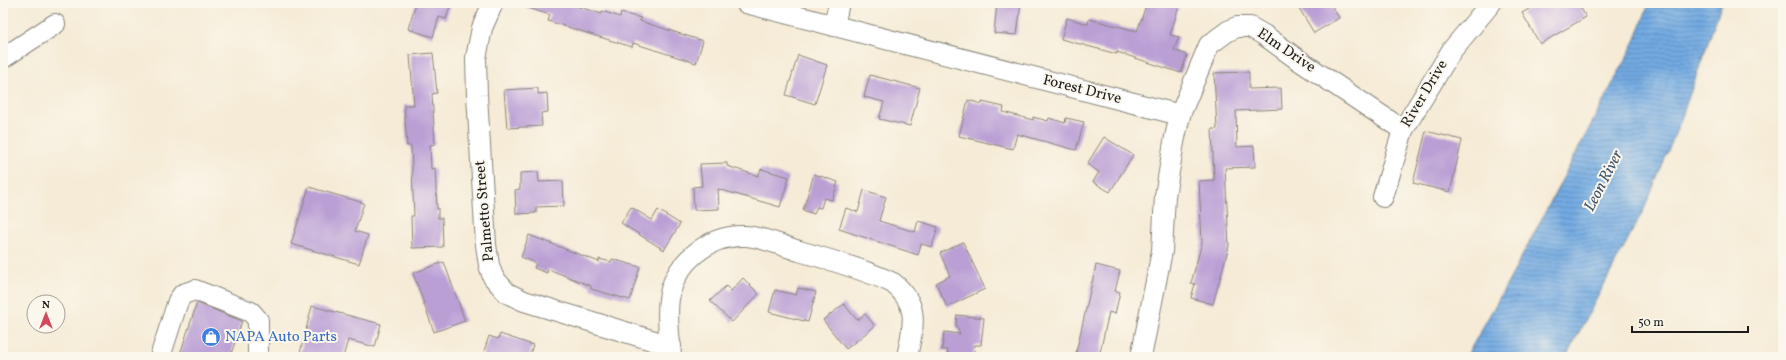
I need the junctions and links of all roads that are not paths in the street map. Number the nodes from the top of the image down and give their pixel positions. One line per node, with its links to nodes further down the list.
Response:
1 (493, 3): 11 (street, Palmetto Street)
2 (746, 3): 6 (street, Forest Drive)
3 (839, 3): 6 (street)
4 (1491, 3): 9 (street, River Drive)
5 (55, 24): 7 (street)
6 (834, 26): 8 (street, Forest Drive)
7 (3, 58)
8 (1180, 115): 9 (street, Elm Drive); 15 (street)
9 (1403, 130): 10 (street, River Drive)
10 (1383, 197)
11 (671, 352): 14 (street)
12 (160, 357): 13 (street)
13 (258, 357)
14 (907, 357)
15 (1141, 357)

